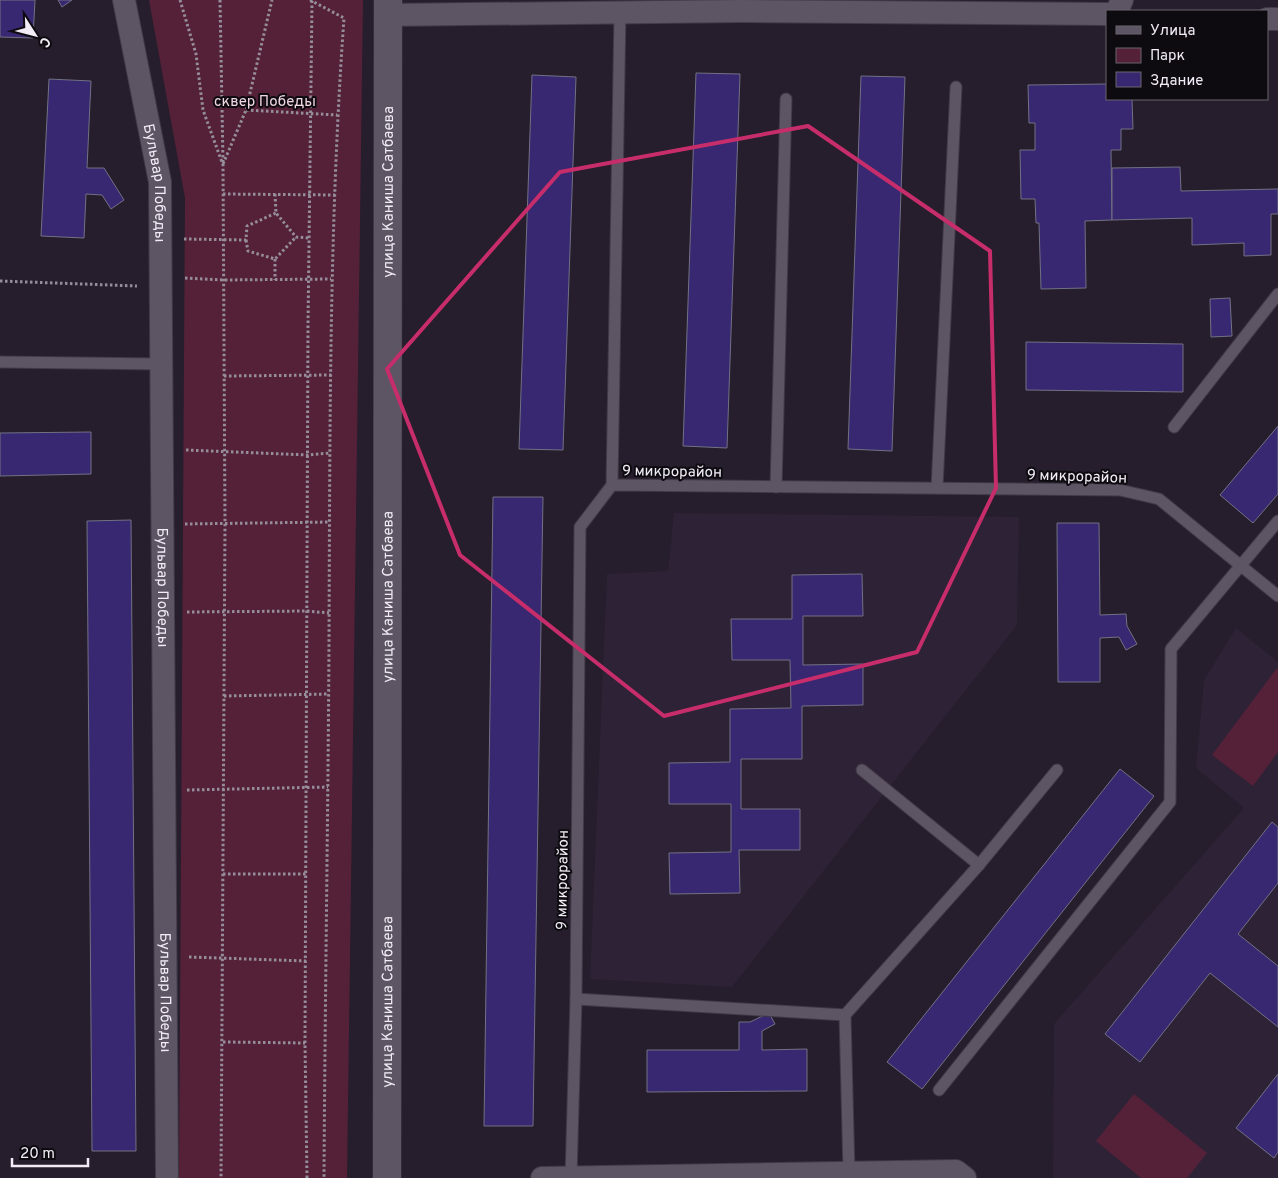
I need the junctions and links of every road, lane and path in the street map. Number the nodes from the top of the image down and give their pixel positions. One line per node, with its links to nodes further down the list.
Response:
1 (124, 0): 34 (street, Бульвар Победы)
2 (180, 0): 17 (path)
3 (220, 0): 17 (path)
4 (272, 0): 14 (path)
5 (311, 0): 15 (path); 16 (path)
6 (524, 6): 9 (street); 10 (street)
7 (661, 6): 8 (street); 10 (street)
8 (743, 6): 11 (street)
9 (388, 7): 85 (street, улица Каниша Сатбаева)
10 (620, 12): 46 (lane)
11 (1106, 14)
12 (956, 87): 48 (lane)
13 (786, 99): 47 (lane)
14 (246, 110): 15 (path); 17 (path)
15 (310, 114): 16 (path); 20 (path)
16 (337, 115): 21 (path)
17 (223, 165): 18 (path)
18 (223, 194): 19 (path); 26 (path)
19 (275, 194): 20 (path); 22 (path)
20 (309, 194): 21 (path); 24 (path)
21 (335, 195): 29 (path)
22 (276, 213): 23 (path); 27 (path)
23 (296, 237): 24 (path); 28 (path)
24 (309, 238): 32 (path)
25 (184, 239): 26 (path)
26 (223, 240): 27 (path); 30 (path)
27 (246, 240): 28 (path)
28 (275, 259): 31 (path)
29 (331, 279): 32 (path); 38 (path)
30 (224, 280): 31 (path); 34 (path); 39 (path)
31 (275, 280): 32 (path)
32 (308, 280): 40 (path)
33 (0, 281): 34 (path)
34 (160, 283): 37 (street, Бульвар Победы)
35 (1278, 294): 41 (lane)
36 (0, 362): 37 (lane)
37 (161, 364): 42 (street, Бульвар Победы)
38 (331, 375): 40 (path); 44 (path)
39 (224, 376): 40 (path); 43 (path)
40 (308, 376): 45 (path)
41 (1174, 427)
42 (162, 452): 43 (path); 53 (street, Бульвар Победы)
43 (224, 452): 45 (path); 52 (path)
44 (330, 453): 45 (path); 51 (path)
45 (308, 454): 50 (path)
46 (612, 485): 47 (lane, 9 микрорайон); 75 (lane, 9 микрорайон)
47 (776, 487): 48 (lane, 9 микрорайон)
48 (937, 488): 54 (lane, 9 микрорайон)
49 (1278, 521): 54 (lane)
50 (308, 522): 51 (path); 52 (path); 56 (path)
51 (330, 522): 59 (path)
52 (225, 524): 53 (path); 57 (path)
53 (162, 525): 58 (street, Бульвар Победы)
54 (1241, 565): 55 (lane, 9 микрорайон); 79 (lane)
55 (1278, 596)
56 (307, 611): 57 (path); 59 (path); 61 (path)
57 (224, 612): 58 (path); 62 (path)
58 (163, 613): 68 (street, Бульвар Победы)
59 (329, 613): 60 (path)
60 (329, 694): 61 (path); 66 (path)
61 (308, 695): 62 (path); 65 (path)
62 (224, 696): 67 (path)
63 (862, 770): 69 (lane)
64 (1057, 770): 69 (lane)
65 (307, 787): 66 (path); 67 (path); 71 (path)
66 (328, 787): 84 (path)
67 (223, 789): 68 (path); 70 (path)
68 (165, 791): 72 (street, Бульвар Победы)
69 (978, 865): 76 (lane)
70 (223, 874): 71 (path); 73 (path)
71 (307, 874): 74 (path)
72 (166, 956): 73 (path); 81 (street, Бульвар Победы)
73 (223, 958): 74 (path); 77 (path)
74 (306, 961): 78 (path)
75 (576, 999): 76 (lane); 87 (lane, 9 микрорайон)
76 (845, 1014): 80 (lane)
77 (223, 1042): 78 (path); 82 (path)
78 (305, 1043): 83 (path)
79 (939, 1090)
80 (849, 1172): 87 (street); 88 (street)
81 (167, 1178)
82 (221, 1178)
83 (307, 1178)
84 (324, 1178)
85 (387, 1178)
86 (542, 1178): 87 (street)
87 (571, 1178)
88 (966, 1178)

